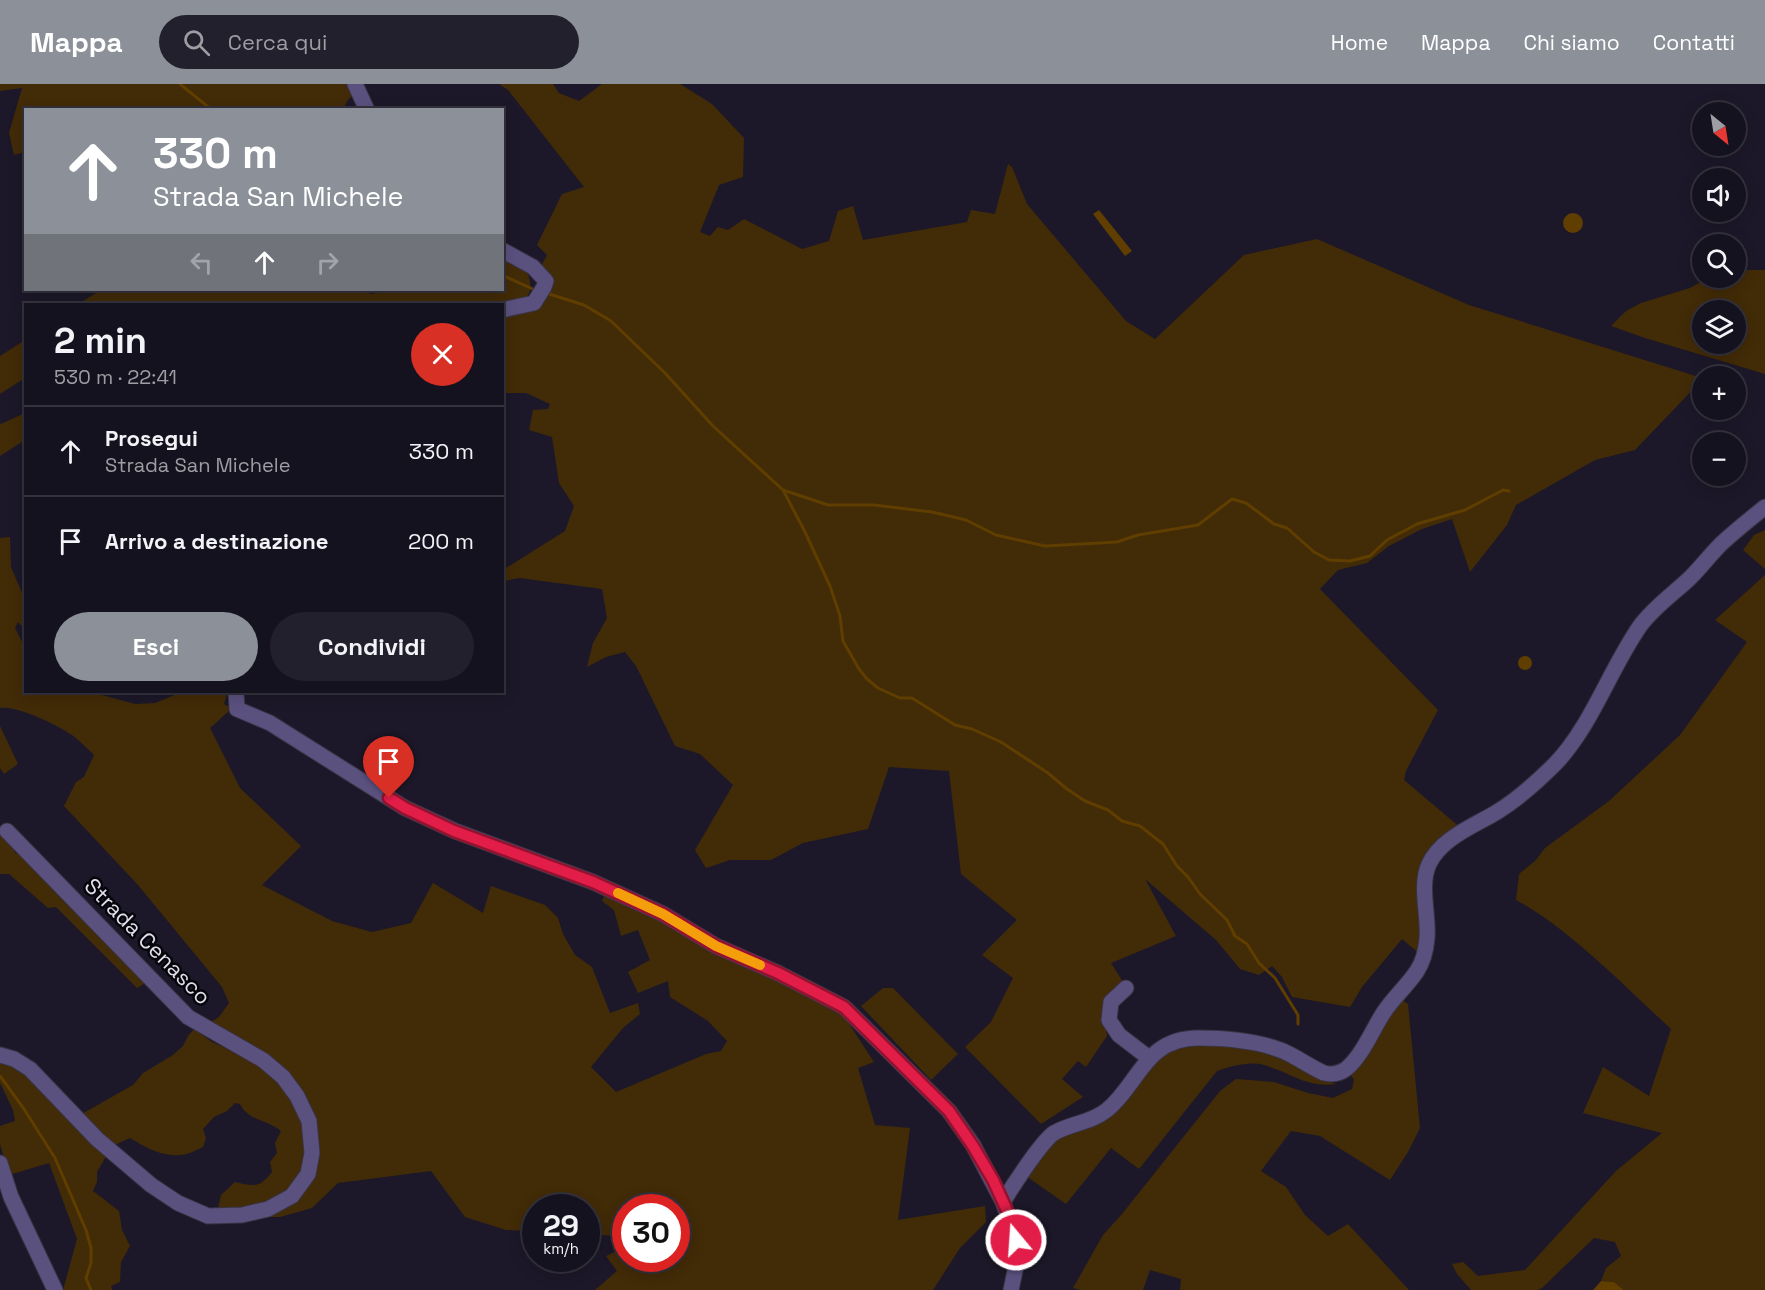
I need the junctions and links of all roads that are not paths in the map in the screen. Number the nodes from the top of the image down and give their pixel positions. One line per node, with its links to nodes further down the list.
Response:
1 (355, 84): 2 (street)
2 (366, 108)
3 (504, 251): 4 (street)
4 (504, 310)
5 (1765, 507): 10 (street)
6 (236, 693): 13 (street)
7 (8, 831): 9 (street, Strada Cenasco)
8 (1126, 988): 10 (street)
9 (0, 1055)
10 (1149, 1058): 11 (street)
11 (1034, 1158): 13 (street); 14 (street)
12 (0, 1163): 15 (street)
13 (993, 1180): 14 (street)
14 (1003, 1202): 16 (street)
15 (55, 1290)
16 (1011, 1290)

